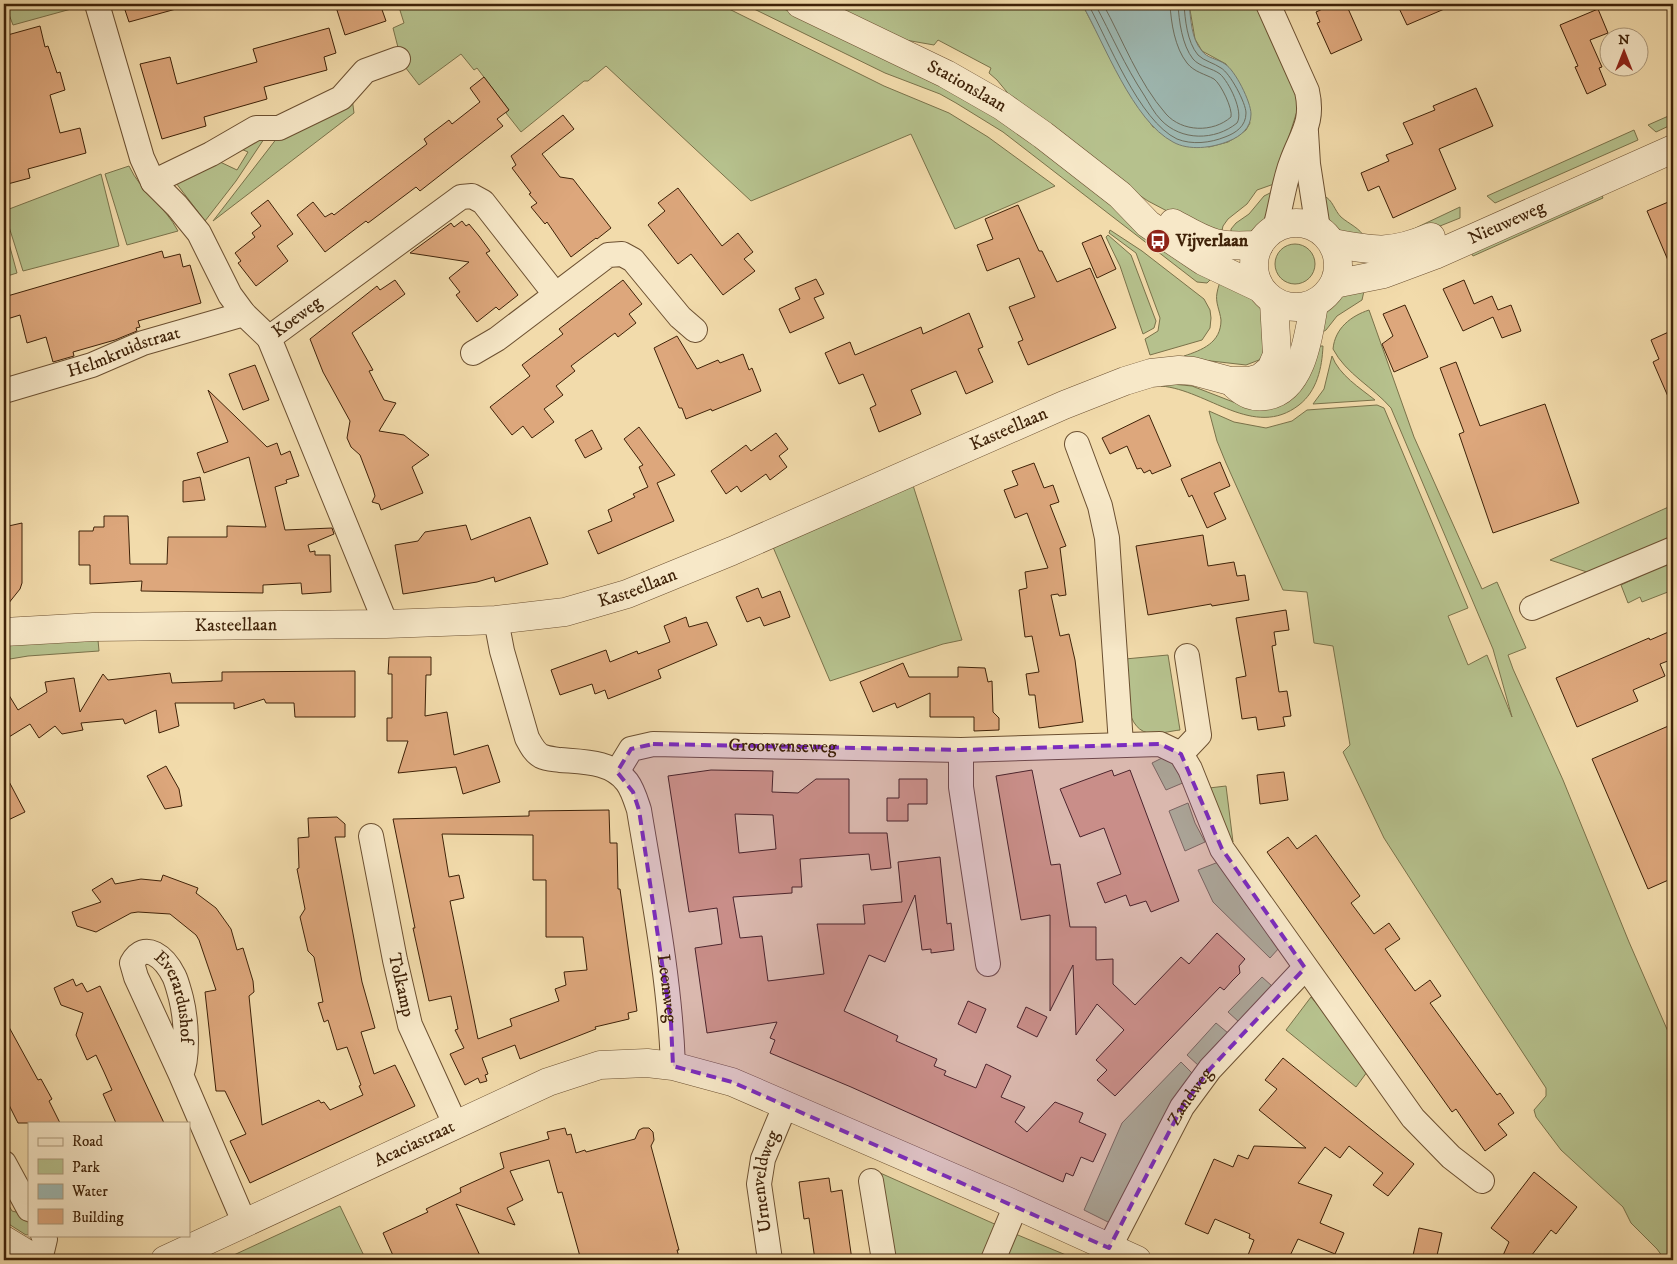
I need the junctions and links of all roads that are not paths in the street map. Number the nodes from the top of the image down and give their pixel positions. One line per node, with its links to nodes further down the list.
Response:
1 (98, 4): 8 (street)
2 (800, 4): 9 (street, Stationslaan)
3 (1268, 4): 5 (street)
4 (398, 58): 8 (street)
5 (1306, 130): 10 (street); 11 (street)
6 (1673, 131): 10 (street, Nieuweweg)
7 (1673, 150): 12 (street, Nieuweweg)
8 (153, 182): 16 (street)
9 (1120, 195): 11 (street, Stationslaan); 14 (street, Stationslaan)
10 (1326, 236): 11 (street); 12 (street)
11 (1267, 237): 14 (street)
12 (1334, 284): 15 (street)
13 (555, 294): 17 (street); 18 (street, Koeweg); 19 (street)
14 (1267, 295): 15 (street); 20 (street, Kasteellaan)
15 (1314, 304): 20 (street, Kasteellaan)
16 (244, 314): 18 (street); 21 (street, Helmkruidstraat)
17 (695, 330)
18 (269, 338): 26 (street, Koeweg)
19 (473, 353)
20 (1230, 381): 25 (street, Kasteellaan)
21 (4, 391)
22 (1077, 444): 29 (street)
23 (1673, 549): 24 (street)
24 (1532, 608)
25 (496, 620): 26 (street, Kasteellaan); 32 (street, Leemweg)
26 (386, 624): 27 (street, Kasteellaan)
27 (4, 632)
28 (1187, 656): 31 (street)
29 (1122, 744): 30 (street, Grootvenseweg); 31 (street, Grootvenseweg)
30 (961, 750): 32 (street, Grootvenseweg); 34 (street)
31 (1181, 754): 35 (street)
32 (617, 772): 36 (street, Leemweg)
33 (371, 836): 39 (street, Tolkamp)
34 (988, 964)
35 (1305, 968): 42 (street); 48 (street, Zandweg)
36 (673, 1066): 38 (street); 39 (street, Acaciastraat)
37 (181, 1075): 45 (street)
38 (785, 1106): 43 (street); 51 (street, Urnenveldweg)
39 (456, 1126): 45 (street, Acaciastraat)
40 (4, 1163): 44 (street)
41 (871, 1180): 52 (street)
42 (1482, 1181)
43 (1016, 1205): 48 (street); 53 (street)
44 (28, 1207)
45 (245, 1224): 50 (street, Acaciastraat)
46 (44, 1236): 49 (street)
47 (4, 1240): 49 (street)
48 (1109, 1248): 54 (street)
49 (39, 1260)
50 (165, 1260)
51 (770, 1260)
52 (884, 1260)
53 (993, 1260)
54 (1137, 1260)

